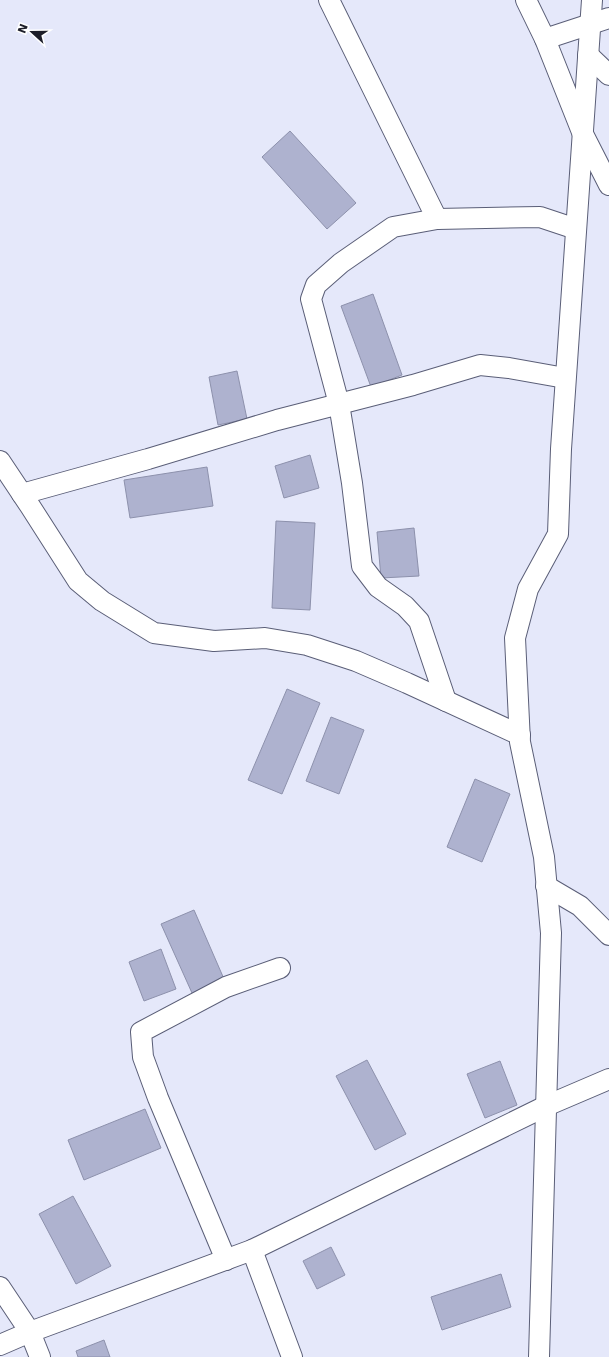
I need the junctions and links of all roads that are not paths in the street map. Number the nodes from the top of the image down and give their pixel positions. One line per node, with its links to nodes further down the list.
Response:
1 (329, 0): 10 (street)
2 (526, 0): 5 (street)
3 (592, 0): 4 (street)
4 (600, 21): 5 (street); 6 (street)
5 (545, 39): 8 (street)
6 (588, 55): 7 (street); 8 (street)
7 (609, 75)
8 (582, 132): 9 (street); 11 (street)
9 (609, 185)
10 (437, 219): 11 (street); 13 (street)
11 (576, 229): 12 (street)
12 (565, 378): 13 (street); 17 (street)
13 (339, 404): 15 (street); 16 (street)
14 (0, 461): 15 (street)
15 (22, 494): 16 (street)
16 (446, 701): 17 (street)
17 (520, 735): 18 (street)
18 (546, 886): 19 (street); 22 (street)
19 (609, 935)
20 (280, 968): 24 (street)
21 (609, 1079): 22 (street)
22 (546, 1106): 23 (street); 30 (street)
23 (252, 1250): 24 (street); 29 (street)
24 (226, 1260): 26 (street)
25 (0, 1287): 26 (street)
26 (30, 1332): 27 (street); 28 (street)
27 (0, 1345)
28 (40, 1357)
29 (292, 1357)
30 (538, 1357)

